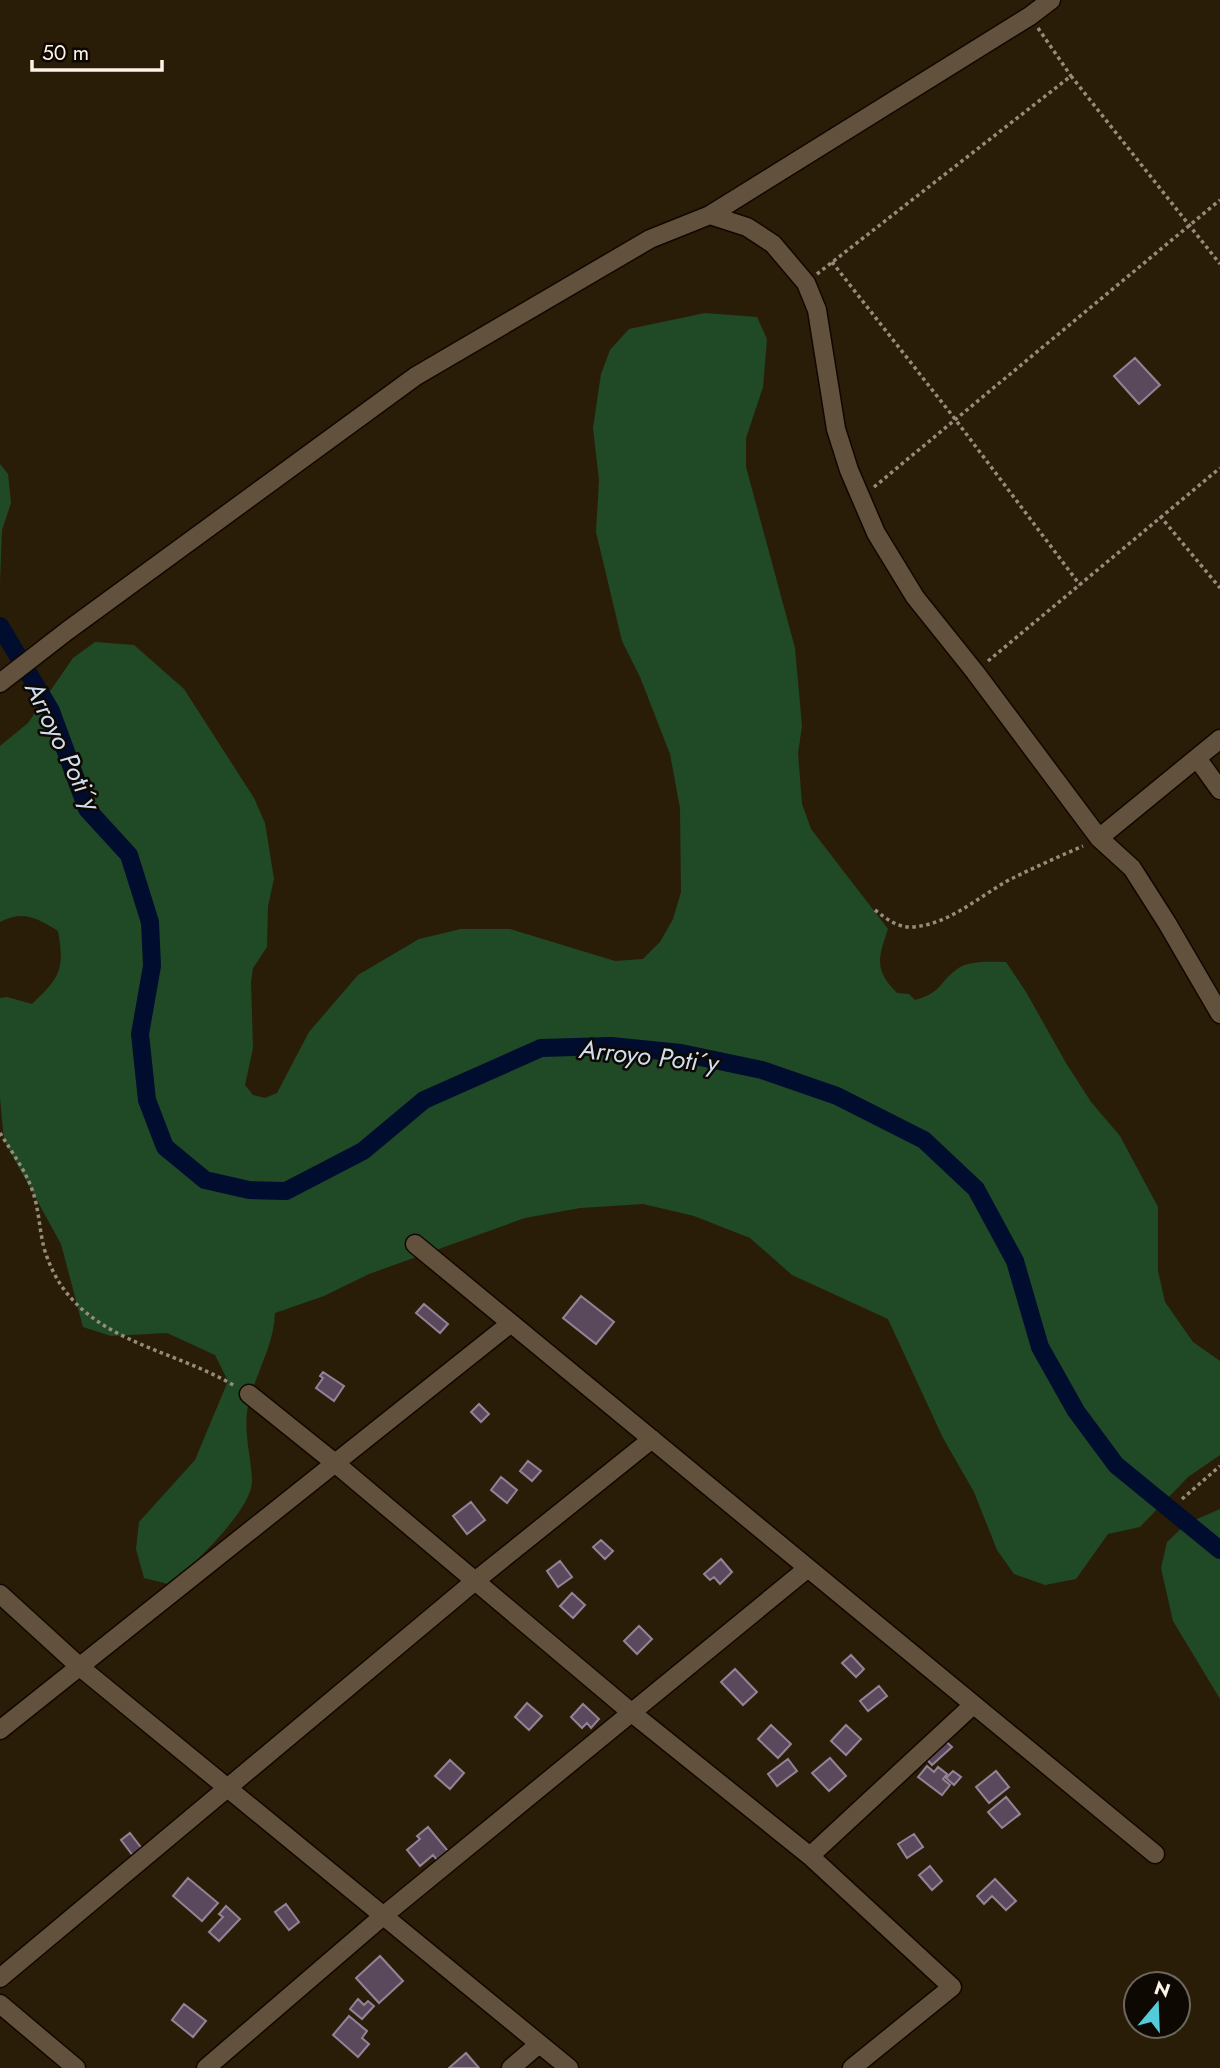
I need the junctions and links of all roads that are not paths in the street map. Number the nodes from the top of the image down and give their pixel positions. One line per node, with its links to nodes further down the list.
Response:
1 (1051, 0): 2 (street)
2 (710, 215): 3 (street); 7 (street)
3 (2, 681)
4 (1220, 739): 5 (street)
5 (1197, 758): 6 (street); 7 (street)
6 (1220, 790)
7 (1099, 838): 8 (street)
8 (1220, 1014)
9 (415, 1244): 10 (street)
10 (511, 1324): 12 (street); 13 (street)
11 (248, 1394): 13 (street)
12 (652, 1439): 14 (street); 15 (street)
13 (335, 1463): 15 (street); 17 (street)
14 (808, 1569): 18 (street); 19 (street)
15 (475, 1581): 19 (street); 21 (street)
16 (0, 1594): 17 (street)
17 (80, 1667): 20 (street); 21 (street)
18 (973, 1705): 22 (street); 23 (street)
19 (632, 1713): 23 (street); 24 (street)
20 (0, 1730)
21 (228, 1788): 24 (street); 25 (street)
22 (1155, 1854)
23 (810, 1856): 32 (street)
24 (383, 1916): 27 (street); 29 (street)
25 (0, 1978)
26 (0, 2004): 28 (street)
27 (540, 2044): 30 (street); 31 (street)
28 (76, 2068)
29 (206, 2068)
30 (511, 2068)
31 (569, 2068)
32 (852, 2068)

